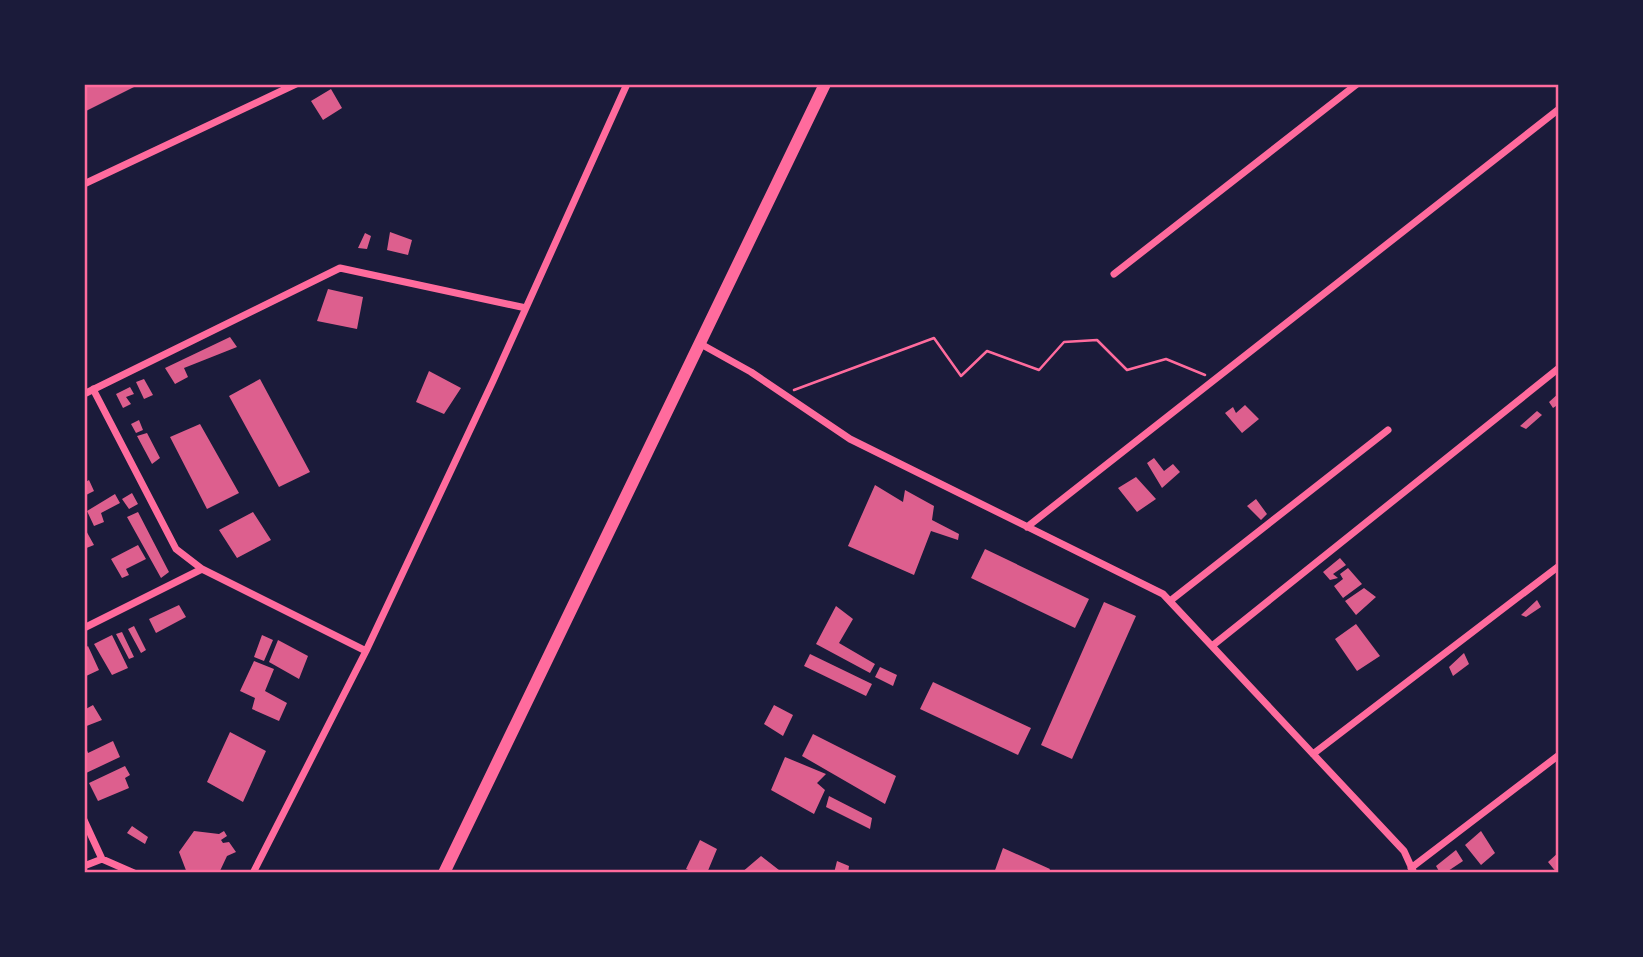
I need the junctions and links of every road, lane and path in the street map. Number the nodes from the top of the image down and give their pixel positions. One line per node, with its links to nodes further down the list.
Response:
1 (296, 84): 6 (street)
2 (627, 84): 8 (street)
3 (825, 84): 9 (highway)
4 (1357, 84): 7 (street)
5 (1559, 109): 11 (street)
6 (84, 184)
7 (1114, 274)
8 (526, 308): 12 (street); 22 (street)
9 (699, 343): 14 (street); 31 (highway)
10 (1559, 368): 21 (street)
11 (1215, 379): 14 (path); 16 (street)
12 (93, 389): 13 (street); 18 (street)
13 (84, 394)
14 (784, 394): 16 (street)
15 (1388, 430): 19 (street)
16 (1027, 527): 19 (street)
17 (1559, 566): 23 (street)
18 (202, 569): 20 (street); 22 (street)
19 (1170, 601): 21 (street)
20 (84, 628)
21 (1212, 646): 23 (street)
22 (366, 651): 30 (street)
23 (1313, 754): 28 (street)
24 (1559, 755): 28 (street)
25 (84, 820): 26 (street)
26 (102, 859): 27 (street); 29 (street)
27 (84, 866)
28 (1413, 871)
29 (134, 873)
30 (253, 873)
31 (444, 873)

